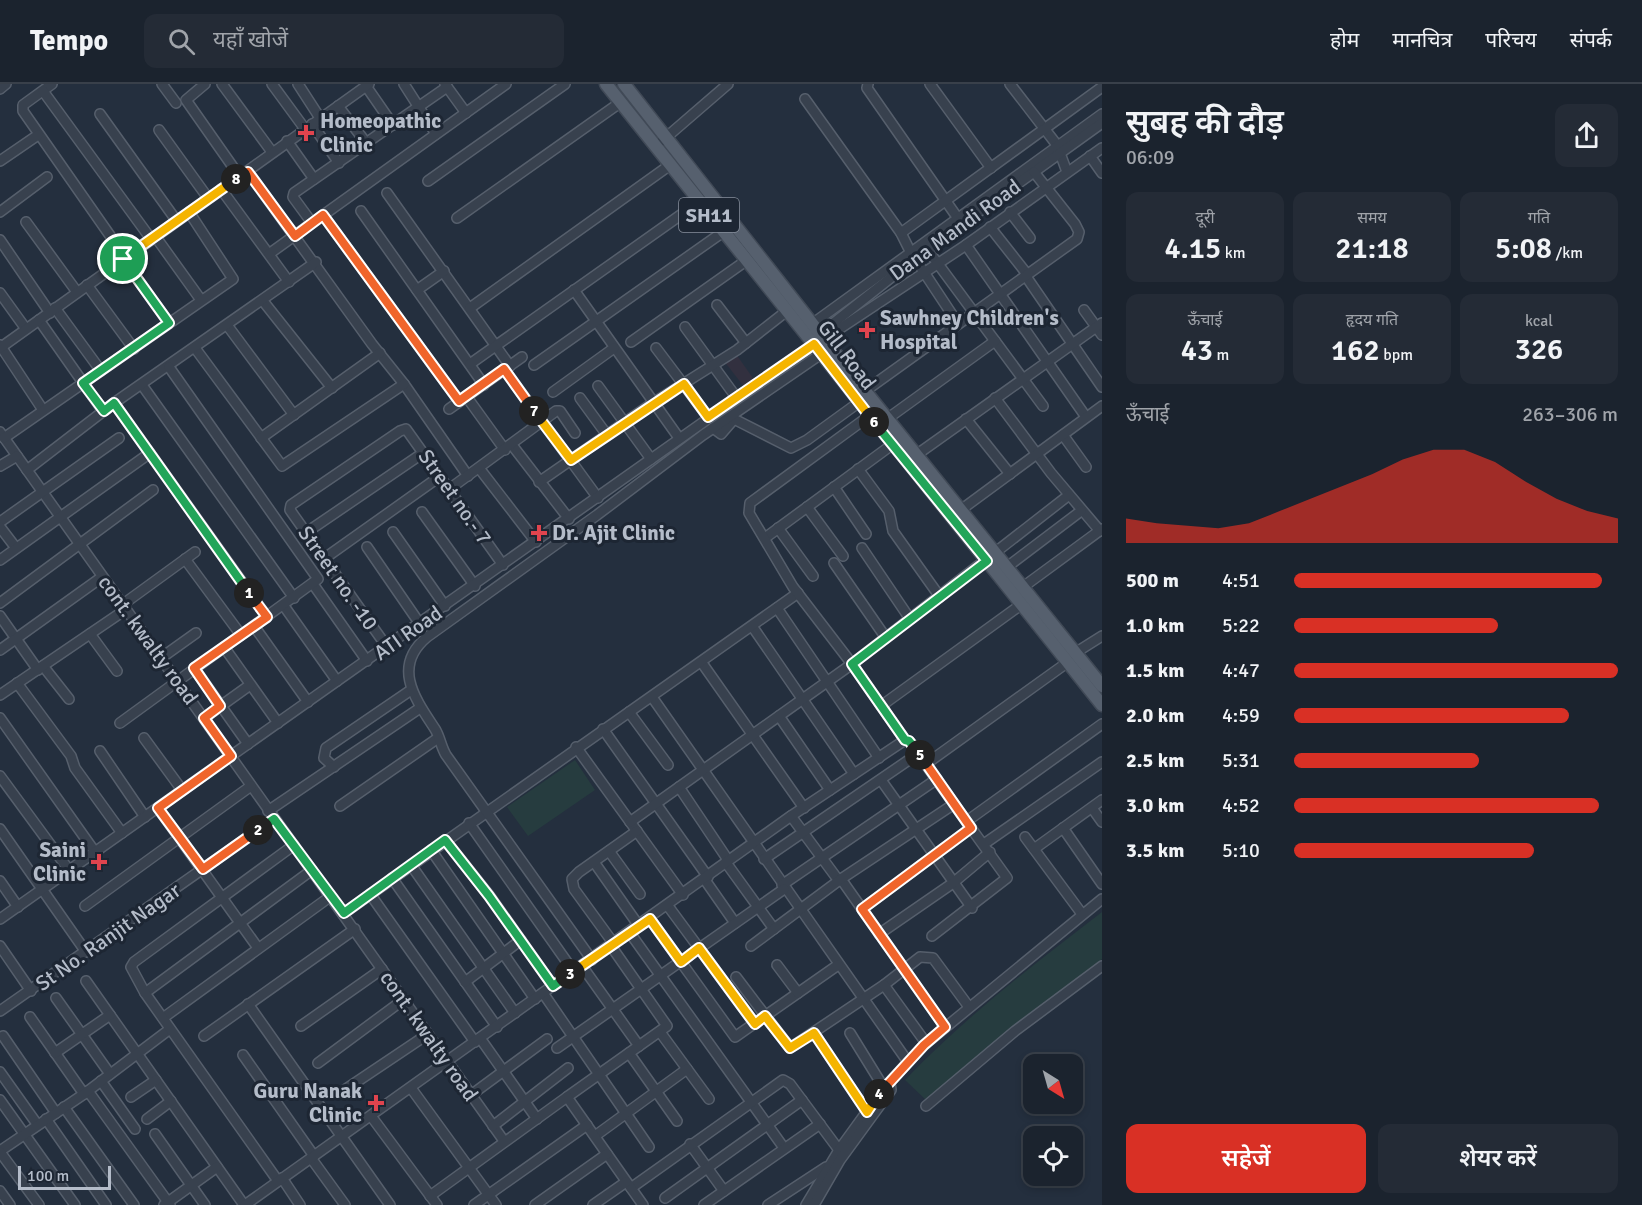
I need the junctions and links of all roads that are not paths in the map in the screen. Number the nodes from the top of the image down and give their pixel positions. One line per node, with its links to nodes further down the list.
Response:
1 (6, 84): 21 (street)
2 (52, 84): 22 (street)
3 (162, 84): 26 (street)
4 (205, 84): 54 (street)
5 (222, 84): 45 (street)
6 (272, 84): 33 (street)
7 (298, 84): 33 (street)
8 (347, 84): 23 (street)
9 (404, 84): 28 (street)
10 (506, 84): 29 (street)
11 (565, 84): 57 (street)
12 (606, 84): 25 (main road, Gill Road / SH11)
13 (624, 84): 39 (main road, Gill Road / SH11)
14 (728, 84): 39 (street)
15 (868, 84): 62 (street)
16 (930, 84): 50 (street)
17 (1010, 84): 35 (street)
18 (367, 85): 23 (street); 34 (street)
19 (446, 86): 28 (street); 29 (street)
20 (1102, 87): 35 (street)
21 (0, 89)
22 (43, 91): 38 (street); 78 (street)
23 (354, 94): 27 (street)
24 (805, 99): 76 (street)
25 (621, 102): 42 (main road, Gill Road / SH11); 70 (street)
26 (176, 103)
27 (338, 106): 33 (street); 41 (street)
28 (418, 107): 34 (street); 37 (street)
29 (466, 113): 37 (street)
30 (100, 114): 71 (street)
31 (1102, 114): 44 (street)
32 (1102, 123): 44 (street, Dana Mandi Road)
33 (312, 124): 40 (street); 48 (street)
34 (393, 125): 41 (street)
35 (1045, 129): 44 (street); 50 (street)
36 (159, 130): 61 (street)
37 (436, 134): 68 (street)
38 (38, 135): 47 (street); 85 (street)
39 (666, 138): 42 (street); 115 (main road, Gill Road / SH11)
40 (287, 141): 45 (street); 56 (street)
41 (368, 144): 48 (street)
42 (656, 147): 49 (main road, Gill Road / SH11)
43 (1102, 148): 46 (street)
44 (1059, 149): 51 (street, Dana Mandi Road); 52 (street); 69 (street)
45 (272, 152): 54 (street)
46 (1090, 156): 52 (street); 53 (street)
47 (0, 161)
48 (339, 163): 56 (street)
49 (670, 165): 63 (main road, Gill Road / SH11); 102 (street)
50 (991, 168): 62 (street)
51 (1035, 172): 58 (street); 82 (street, Dana Mandi Road)
52 (1067, 172): 58 (street)
53 (1102, 172)
54 (244, 174): 59 (street); 77 (street)
55 (47, 177): 65 (street)
56 (314, 179): 73 (street)
57 (428, 181)
58 (1046, 187): 67 (street); 91 (street)
59 (222, 189): 61 (street); 83 (street)
60 (387, 193): 89 (street)
61 (208, 198): 66 (street)
62 (944, 201): 69 (street); 76 (street)
63 (699, 202): 75 (main road, Gill Road / SH11); 95 (street)
64 (361, 211): 94 (street)
65 (0, 212)
66 (189, 212): 71 (street); 99 (street)
67 (1010, 212): 74 (street); 79 (street)
68 (323, 215): 73 (street); 148 (street)
69 (957, 217): 84 (street)
70 (457, 218)
71 (176, 220): 78 (street)
72 (26, 222): 96 (street)
73 (312, 223): 77 (street)
74 (990, 227): 81 (street); 91 (street)
75 (723, 232): 86 (main road, Gill Road / SH11); 108 (street)
76 (901, 233): 84 (street)
77 (295, 236): 83 (street); 87 (street)
78 (153, 238): 85 (street); 99 (street)
79 (1029, 238)
80 (0, 240): 103 (street)
81 (966, 245): 88 (street); 97 (street)
82 (927, 249): 84 (street, Dana Mandi Road); 88 (street)
83 (269, 254): 92 (street)
84 (912, 255): 90 (street); 115 (street)
85 (124, 258): 93 (street); 110 (street)
86 (747, 260): 104 (main road, Gill Road / SH11); 117 (street)
87 (316, 262): 92 (street); 126 (street)
88 (938, 263): 90 (street); 106 (street)
89 (444, 271): 94 (street); 102 (street)
90 (924, 272): 109 (street); 115 (street)
91 (1025, 275): 97 (street); 120 (street)
92 (289, 282): 100 (street)
93 (87, 285): 96 (street); 125 (street)
94 (417, 290): 129 (street)
95 (574, 290): 108 (street); 119 (street)
96 (77, 292): 103 (street)
97 (999, 292): 106 (street); 128 (street)
98 (0, 293): 114 (street)
99 (201, 300): 110 (street)
100 (263, 301): 111 (street); 143 (street)
101 (717, 305): 118 (street)
102 (470, 308): 119 (street)
103 (53, 310): 107 (street); 134 (street)
104 (788, 310): 115 (main road, Gill Road / SH11); 118 (street)
105 (1084, 310): 113 (street)
106 (974, 312): 109 (street); 116 (street)
107 (39, 320): 114 (street); 136 (street)
108 (595, 321): 123 (street); 131 (street)
109 (957, 322): 144 (street)
110 (169, 323): 125 (street)
111 (227, 325): 122 (street); 158 (street)
112 (685, 327): 130 (street)
113 (1100, 328): 120 (street)
114 (26, 329): 121 (street)
115 (815, 338): 144 (main road, Gill Road / SH11); 146 (street, ATI Road); 152 (main road, Gill Road / SH11); 166 (street)
116 (995, 341): 135 (street); 162 (street)
117 (631, 342)
118 (746, 343): 130 (street)
119 (496, 345): 129 (street); 133 (street)
120 (1071, 345): 128 (street); 142 (street)
121 (0, 347): 156 (street)
122 (195, 348): 132 (street); 172 (street)
123 (614, 348): 145 (street); 151 (street)
124 (656, 348): 139 (street)
125 (134, 349): 134 (street)
126 (380, 353): 137 (street); 143 (street)
127 (522, 357): 133 (street)
128 (1046, 363): 135 (street); 161 (street)
129 (470, 364): 138 (street)
130 (712, 364): 139 (street); 146 (street)
131 (534, 365)
132 (169, 367): 140 (street); 229 (street)
133 (507, 368): 138 (street); 164 (street)
134 (101, 371): 136 (street)
135 (1023, 379): 149 (street); 153 (street)
136 (83, 383): 156 (street); 157 (street)
137 (404, 384): 172 (street); 189 (street)
138 (484, 384): 148 (street)
139 (684, 384): 151 (street); 160 (street)
140 (142, 385): 150 (street); 234 (street)
141 (598, 386): 165 (street)
142 (1102, 387)
143 (332, 388): 158 (street)
144 (865, 391): 162 (main road, Gill Road / SH11)
145 (553, 392)
146 (736, 397): 160 (street, ATI Road)
147 (580, 398): 169 (street)
148 (463, 399): 155 (street); 175 (street)
149 (995, 399): 163 (street); 178 (street)
150 (114, 403): 157 (street); 176 (street)
151 (653, 403): 165 (street); 173 (street)
152 (858, 403): 159 (main road, Gill Road / SH11); 166 (street)
153 (1044, 406)
154 (1102, 406): 161 (street)
155 (449, 409)
156 (43, 410): 168 (street)
157 (104, 411): 187 (street)
158 (294, 415): 172 (street)
159 (869, 416): 174 (main road, Gill Road / SH11); 212 (street)
160 (708, 417): 173 (street, ATI Road)
161 (1086, 417): 170 (street)
162 (887, 418): 180 (main road, Gill Road / SH11)
163 (966, 419): 180 (street); 188 (street)
164 (542, 422): 167 (street); 175 (street); 182 (street)
165 (625, 423): 169 (street); 181 (street)
166 (713, 428): 270 (street)
167 (575, 434)
168 (2, 435): 179 (street, cont. kwalty road)
169 (607, 435): 182 (street)
170 (1063, 435): 178 (street); 184 (street)
171 (119, 438): 195 (street)
172 (261, 438)
173 (679, 438): 181 (street, ATI Road)
174 (893, 444): 180 (main road, Gill Road / SH11); 186 (street)
175 (508, 447): 185 (street); 191 (street)
176 (150, 453): 203 (street); 242 (street)
177 (423, 453): 190 (street, Street no.- 7); 199 (street, Street no.- 7); 209 (street)
178 (1038, 453): 188 (street); 196 (street)
179 (16, 456): 183 (street); 187 (street, cont. kwalty road)
180 (913, 458): 200 (main road, Gill Road / SH11); 221 (main road, Gill Road / SH11)
181 (651, 459): 197 (street, ATI Road)
182 (571, 460): 191 (street); 197 (street)
183 (0, 466)
184 (1086, 467)
185 (479, 468): 189 (street); 213 (street)
186 (858, 469): 192 (street); 233 (street)
187 (27, 470): 195 (street, cont. kwalty road)
188 (1010, 474): 200 (street)
189 (468, 476): 194 (street)
190 (439, 477): 194 (street, Street no.- 7); 220 (street)
191 (539, 482): 204 (street)
192 (834, 487): 198 (street); 211 (street)
193 (153, 490): 214 (street)
194 (448, 490): 225 (street, Street no.- 7)
195 (42, 492): 203 (street, cont. kwalty road); 205 (street)
196 (1069, 495): 201 (street); 221 (street)
197 (598, 498): 204 (street, ATI Road)
198 (807, 507): 207 (street); 219 (street)
199 (290, 508): 209 (street, Street no. -10)
200 (962, 509): 221 (main road, Gill Road / SH11)
201 (1081, 511): 208 (street); 226 (street)
202 (422, 512): 230 (street)
203 (61, 518): 214 (street, cont. kwalty road); 216 (street)
204 (569, 519): 213 (street, ATI Road)
205 (0, 522)
206 (0, 527): 216 (street)
207 (778, 528): 212 (street); 227 (street)
208 (1101, 530): 231 (street)
209 (307, 532): 220 (street, Street no. -10)
210 (393, 532): 238 (street)
211 (866, 534)
212 (765, 538): 232 (street)
213 (536, 542): 225 (street, ATI Road)
214 (80, 545): 228 (street, cont. kwalty road); 235 (street)
215 (367, 547): 244 (street)
216 (16, 548): 223 (street)
217 (862, 548): 243 (street)
218 (195, 552): 222 (street)
219 (843, 556)
220 (326, 558): 254 (street, Street no. -10)
221 (992, 558): 226 (main road, Gill Road / SH11); 233 (street); 236 (main road, Gill Road / SH11)
222 (185, 559): 239 (street); 249 (street)
223 (0, 560)
224 (834, 563): 251 (street)
225 (503, 566): 230 (street, ATI Road)
226 (1007, 567): 231 (main road, Gill Road / SH11)
227 (813, 576)
228 (102, 577): 239 (street, cont. kwalty road); 252 (street)
229 (313, 584): 234 (street); 258 (street)
230 (475, 586): 238 (street, ATI Road)
231 (1023, 587): 256 (main road, Gill Road / SH11)
232 (798, 593): 240 (street); 260 (street)
233 (940, 597): 243 (street)
234 (294, 598): 237 (street)
235 (0, 603)
236 (1022, 604): 256 (main road, Gill Road / SH11); 278 (street)
237 (284, 606): 242 (street); 265 (street)
238 (445, 606): 244 (street, ATI Road)
239 (124, 607): 248 (street); 257 (street, cont. kwalty road)
240 (777, 608): 246 (street); 266 (street)
241 (0, 616): 252 (street)
242 (267, 617): 245 (street)
243 (910, 620): 251 (street)
244 (420, 624): 254 (street, ATI Road)
245 (254, 626): 249 (street); 275 (street)
246 (752, 626): 259 (street); 274 (street)
247 (196, 633): 257 (street)
248 (90, 634): 261 (street); 263 (street)
249 (241, 635): 253 (street)
250 (1102, 636): 256 (street)
251 (886, 638): 260 (street)
252 (16, 639): 255 (street); 261 (street)
253 (224, 647): 262 (street); 268 (street)
254 (387, 647): 258 (street, ATI Road)
255 (0, 650)
256 (1072, 657): 269 (main road, Gill Road / SH11); 276 (main road, Gill Road / SH11); 299 (street)
257 (161, 658): 264 (street, cont. kwalty road)
258 (367, 661): 265 (street, ATI Road)
259 (702, 663): 272 (street); 288 (street)
260 (852, 664): 266 (street); 278 (street)
261 (41, 668): 267 (street); 273 (street)
262 (194, 668): 264 (street); 277 (street)
263 (117, 671)
264 (178, 681): 283 (street, cont. kwalty road); 284 (street)
265 (337, 681): 275 (street, ATI Road)
266 (828, 681): 274 (street); 297 (street)
267 (17, 683): 271 (street); 332 (street)
268 (250, 685): 277 (street); 285 (street)
269 (1102, 686)
270 (411, 690): 279 (street); 301 (street)
271 (0, 695)
272 (652, 697): 280 (street); 302 (street)
273 (69, 699)
274 (803, 699): 281 (street); 303 (street)
275 (308, 702): 285 (street, ATI Road)
276 (1102, 705)
277 (220, 706): 283 (street); 292 (street)
278 (881, 706): 291 (street)
279 (420, 708): 290 (street); 301 (street, St No. Ranjit Nagar)
280 (629, 712): 287 (street); 300 (street)
281 (779, 716): 288 (street); 310 (street)
282 (0, 718): 342 (street)
283 (204, 718): 296 (street, cont. kwalty road)
284 (120, 723)
285 (278, 723): 292 (street, ATI Road)
286 (1102, 724): 326 (street)
287 (603, 729): 293 (street); 312 (street)
288 (753, 735): 302 (street); 317 (street)
289 (144, 738): 309 (street)
290 (438, 738): 315 (street); 319 (street)
291 (905, 740): 295 (street); 297 (street)
292 (248, 744): 296 (street, ATI Road)
293 (576, 747): 319 (street); 323 (street)
294 (100, 752): 322 (street)
295 (919, 753): 299 (street); 306 (street)
296 (231, 756): 307 (street, cont. kwalty road); 309 (street, ATI Road)
297 (879, 758): 303 (street)
298 (1102, 762): 336 (street)
299 (926, 764): 305 (street)
300 (668, 765)
301 (334, 767): 320 (street, St No. Ranjit Nagar)
302 (703, 771): 308 (street); 338 (street)
303 (854, 774): 310 (street)
304 (0, 776): 351 (street)
305 (937, 779): 313 (street); 314 (street)
306 (881, 780): 314 (street); 331 (street)
307 (251, 786): 320 (street, cont. kwalty road); 334 (street)
308 (679, 787): 312 (street); 348 (street)
309 (182, 790): 316 (street, ATI Road)
310 (830, 790): 317 (street)
311 (1102, 801): 318 (street)
312 (657, 803): 323 (street); 354 (street)
313 (954, 804): 326 (street); 329 (street)
314 (900, 805): 329 (street); 345 (street)
315 (340, 806)
316 (158, 808): 322 (street, ATI Road); 334 (street)
317 (804, 808): 321 (street)
318 (1092, 808): 324 (street); 327 (street)
319 (488, 810): 325 (street); 394 (street)
320 (271, 815): 337 (street, cont. kwalty road); 350 (street, St No. Ranjit Nagar)
321 (791, 816): 331 (street); 338 (street)
322 (145, 817): 332 (street, ATI Road)
323 (630, 822): 330 (street)
324 (1102, 822)
325 (469, 824): 335 (street); 401 (street)
326 (969, 824): 336 (street); 344 (street)
327 (1063, 828): 339 (street); 358 (street)
328 (0, 829): 360 (street)
329 (915, 830): 344 (street); 355 (street)
330 (637, 831): 341 (street); 363 (street)
331 (803, 831): 345 (street); 346 (street)
332 (122, 833): 342 (street, ATI Road)
333 (1025, 837): 339 (street)
334 (180, 839): 350 (street); 367 (street)
335 (445, 840): 340 (street); 386 (street)
336 (984, 844): 343 (street)
337 (294, 845): 352 (street, cont. kwalty road); 365 (street)
338 (754, 845): 346 (street); 348 (street)
339 (1034, 849): 375 (street)
340 (431, 850): 349 (street); 393 (street)
341 (609, 851): 347 (street); 362 (street)
342 (95, 852): 351 (street, ATI Road)
343 (990, 852): 357 (street); 371 (street)
344 (934, 856): 357 (street); 372 (street)
345 (821, 857): 355 (street); 359 (street)
346 (764, 859): 359 (street)
347 (594, 862): 380 (street); 387 (street)
348 (727, 864): 354 (street); 370 (street)
349 (411, 865): 353 (street); 399 (street)
350 (203, 869): 365 (street); 392 (street, St No. Ranjit Nagar)
351 (69, 870): 360 (street, ATI Road)
352 (312, 870): 364 (street, cont. kwalty road); 378 (street)
353 (392, 878): 361 (street); 406 (street)
354 (707, 878): 363 (street); 379 (street)
355 (840, 880): 372 (street); 373 (street)
356 (0, 881): 369 (street)
357 (953, 883): 371 (street); 384 (street)
358 (1102, 884)
359 (783, 887): 370 (street); 373 (street)
360 (42, 890): 369 (street, ATI Road); 392 (street)
361 (370, 894): 374 (street); 441 (street)
362 (640, 894)
363 (683, 895): 368 (street)
364 (331, 896): 374 (street, cont. kwalty road); 390 (street)
365 (222, 897): 378 (street); 411 (street)
366 (1102, 899): 375 (street)
367 (85, 906)
368 (668, 906): 376 (street); 391 (street)
369 (18, 907): 377 (street, ATI Road)
370 (758, 908): 379 (street); 382 (street)
371 (972, 908): 385 (street)
372 (862, 909): 384 (street)
373 (799, 910): 382 (street); 397 (street)
374 (344, 913): 381 (street, cont. kwalty road)
375 (1082, 914): 419 (street)
376 (650, 919): 380 (street); 395 (street)
377 (0, 920)
378 (240, 922): 390 (street); 411 (street)
379 (735, 923): 391 (street)
380 (639, 926): 383 (street)
381 (355, 929): 400 (street, cont. kwalty road); 418 (street)
382 (774, 930): 389 (street)
383 (630, 933): 387 (street); 403 (street)
384 (879, 934): 402 (street)
385 (932, 936)
386 (521, 940): 393 (street); 407 (street)
387 (612, 945): 394 (street); 409 (street)
388 (0, 946): 410 (street)
389 (751, 946)
390 (258, 948): 426 (street)
391 (699, 948): 395 (street); 427 (street)
392 (86, 952): 410 (street, St No. Ranjit Nagar)
393 (502, 954): 399 (street); 415 (street)
394 (592, 960): 401 (street)
395 (681, 962): 403 (street); 427 (street)
396 (777, 965): 413 (street)
397 (838, 965): 413 (street); 417 (street)
398 (1102, 966): 474 (street)
399 (483, 968): 406 (street); 422 (street)
400 (382, 969): 416 (street, cont. kwalty road); 428 (street)
401 (578, 969): 407 (street); 421 (street)
402 (904, 969): 408 (street); 419 (street); 430 (street)
403 (661, 977): 409 (street); 473 (street)
404 (736, 977): 424 (street)
405 (87, 981): 423 (street)
406 (465, 982): 429 (street)
407 (553, 986): 412 (street)
408 (884, 986): 417 (street); 442 (street)
409 (643, 990): 421 (street); 432 (street)
410 (31, 991): 420 (street, St No. Ranjit Nagar)
411 (145, 993): 426 (street)
412 (543, 993): 415 (street); 437 (street)
413 (798, 993): 424 (street)
414 (56, 998): 436 (street)
415 (535, 999): 422 (street)
416 (403, 1000): 435 (street, cont. kwalty road); 450 (street)
417 (862, 1000): 433 (street); 449 (street)
418 (248, 1004): 439 (street); 491 (street)
419 (969, 1007): 430 (street)
420 (0, 1011)
421 (614, 1011): 437 (street); 443 (street)
422 (515, 1013): 429 (street)
423 (110, 1015): 436 (street); 446 (street)
424 (765, 1016): 427 (street); 433 (street)
425 (30, 1017): 445 (street)
426 (163, 1018): 431 (street)
427 (755, 1024)
428 (301, 1026)
429 (497, 1027): 441 (street)
430 (945, 1027): 442 (street)
431 (171, 1029): 446 (street); 504 (street)
432 (660, 1032): 443 (street); 453 (street)
433 (814, 1033): 476 (street)
434 (850, 1033): 460 (street)
435 (428, 1034): 451 (street, cont. kwalty road); 464 (street)
436 (82, 1035): 445 (street); 456 (street)
437 (575, 1035): 444 (street); 457 (street)
438 (3, 1036): 475 (street)
439 (204, 1036)
440 (547, 1039): 455 (street)
441 (478, 1040): 451 (street); 455 (street)
442 (926, 1043): 449 (street)
443 (639, 1047): 447 (street)
444 (557, 1048)
445 (55, 1053): 463 (street)
446 (137, 1053): 456 (street); 458 (street)
447 (629, 1053): 457 (street); 462 (street)
448 (243, 1055): 499 (street)
449 (908, 1062): 460 (street)
450 (318, 1063)
451 (447, 1063): 461 (street); 465 (street, cont. kwalty road)
452 (568, 1068): 472 (street)
453 (687, 1069): 462 (street); 468 (street)
454 (0, 1072): 481 (street)
455 (503, 1072): 465 (street); 472 (street)
456 (110, 1074): 459 (street)
457 (599, 1074): 467 (street); 477 (street)
458 (156, 1080): 466 (street); 471 (street)
459 (101, 1081): 463 (street); 487 (street)
460 (887, 1085): 476 (street); 532 (street)
461 (411, 1088): 478 (street); 502 (street)
462 (656, 1091): 477 (street); 482 (street)
463 (86, 1092): 475 (street); 512 (street)
464 (340, 1093)
465 (471, 1095): 486 (street, cont. kwalty road)
466 (131, 1097)
467 (567, 1097): 480 (street); 484 (street)
468 (709, 1099)
469 (0, 1100): 488 (street)
470 (802, 1100): 473 (street); 483 (street); 485 (street)
471 (171, 1101): 479 (street); 501 (street)
472 (525, 1102): 480 (street); 486 (street)
473 (750, 1102): 485 (street); 493 (street)
474 (926, 1106)
475 (60, 1110): 481 (street); 518 (street)
476 (867, 1112): 497 (street)
477 (626, 1113): 490 (street); 494 (street)
478 (371, 1116): 491 (street); 510 (street)
479 (147, 1119)
480 (537, 1119): 492 (street)
481 (42, 1121): 488 (street); 517 (street)
482 (678, 1121)
483 (820, 1124): 496 (street); 497 (street)
484 (587, 1125): 490 (street); 509 (street)
485 (766, 1125): 496 (street); 503 (street)
486 (493, 1126): 492 (street, cont. kwalty road)
487 (135, 1129)
488 (24, 1134): 495 (street); 516 (street)
489 (155, 1134): 505 (street)
490 (595, 1136): 498 (street)
491 (342, 1137): 499 (street); 522 (street)
492 (504, 1142): 502 (street)
493 (690, 1143): 503 (street); 506 (street)
494 (649, 1147)
495 (1, 1148): 515 (street)
496 (784, 1148): 508 (street)
497 (839, 1150): 500 (street)
498 (607, 1154): 506 (street); 526 (street)
499 (313, 1157): 504 (street); 521 (street)
500 (830, 1166): 530 (street); 531 (street)
501 (217, 1167): 505 (street); 513 (street)
502 (469, 1167): 509 (street); 510 (street)
503 (707, 1167): 508 (street); 511 (street)
504 (280, 1180): 513 (street); 520 (street)
505 (191, 1185): 512 (street); 519 (street)
506 (629, 1185): 527 (street); 528 (street)
507 (0, 1191): 514 (street)
508 (724, 1191): 529 (street)
509 (489, 1195): 524 (street); 525 (street)
510 (430, 1196): 523 (street)
511 (665, 1198)
512 (167, 1204)
513 (247, 1204)
514 (10, 1205)
515 (39, 1205)
516 (75, 1205)
517 (106, 1205)
518 (134, 1205)
519 (205, 1205)
520 (300, 1205)
521 (345, 1205)
522 (390, 1205)
523 (437, 1205)
524 (474, 1205)
525 (496, 1205)
526 (535, 1205)
527 (592, 1205)
528 (643, 1205)
529 (704, 1205)
530 (768, 1205)
531 (806, 1205)
532 (814, 1205)

